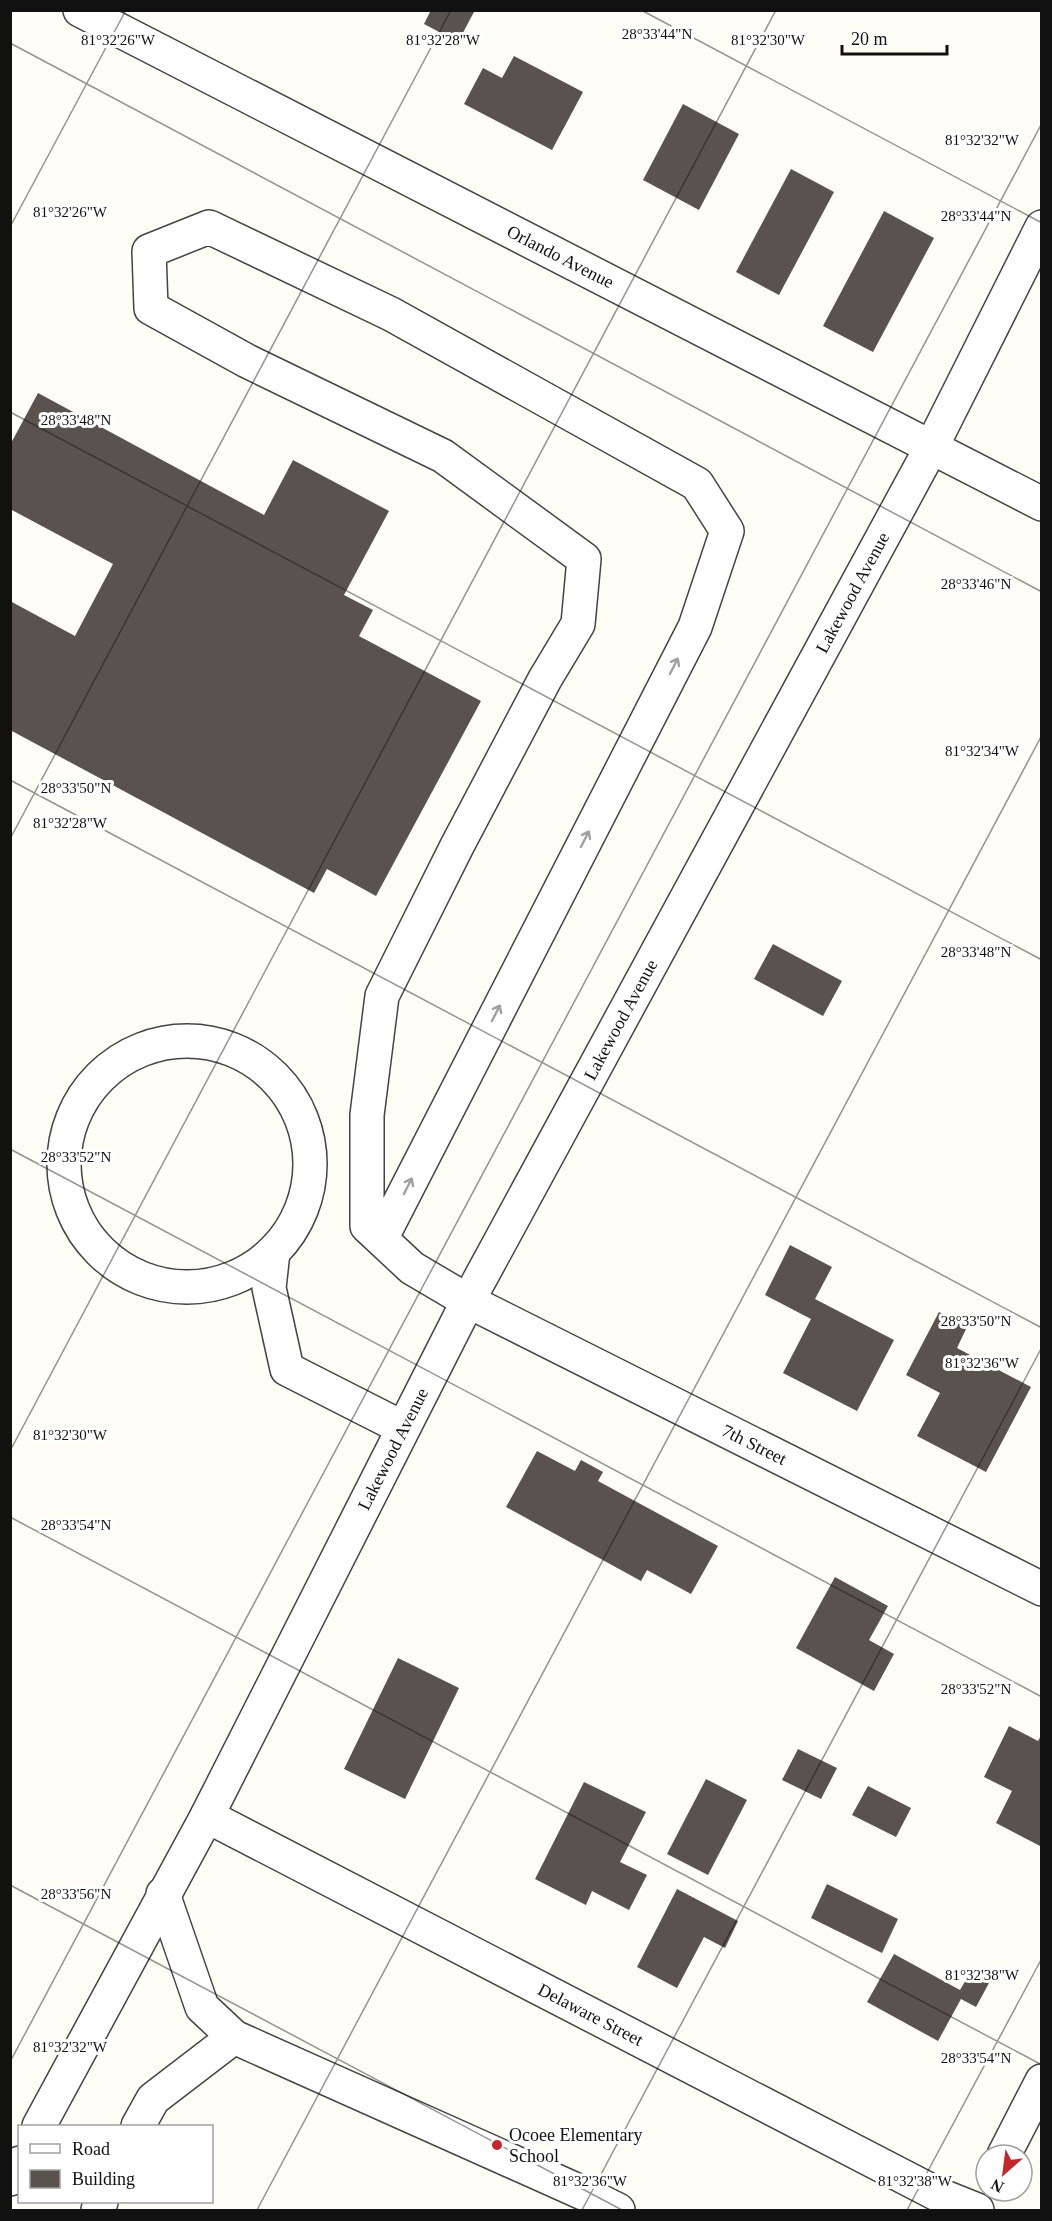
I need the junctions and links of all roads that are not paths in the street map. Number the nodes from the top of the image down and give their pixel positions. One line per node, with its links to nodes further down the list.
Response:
1 (80, 10): 3 (street, Orlando Avenue)
2 (1041, 227): 3 (street, Lakewood Avenue)
3 (931, 448): 4 (street, Orlando Avenue); 7 (street, Lakewood Avenue)
4 (1041, 504)
5 (381, 1239): 5 (street, 7th Street, one-way to 5); 7 (street, 7th Street)
6 (273, 1252): 6 (street); 8 (street)
7 (468, 1300): 8 (street, Lakewood Avenue); 9 (street, 7th Street)
8 (403, 1428): 10 (street, Lakewood Avenue)
9 (1041, 1589)
10 (207, 1816): 11 (street, Lakewood Avenue); 19 (street, Delaware Street)
11 (163, 1894): 12 (street); 14 (street, Lakewood Avenue)
12 (234, 2037): 15 (street); 20 (street)
13 (1041, 2081): 16 (street)
14 (40, 2125)
15 (139, 2125)
16 (1010, 2143)
17 (18, 2166): 18 (street)
18 (10, 2179)
19 (976, 2210)
20 (618, 2211)

